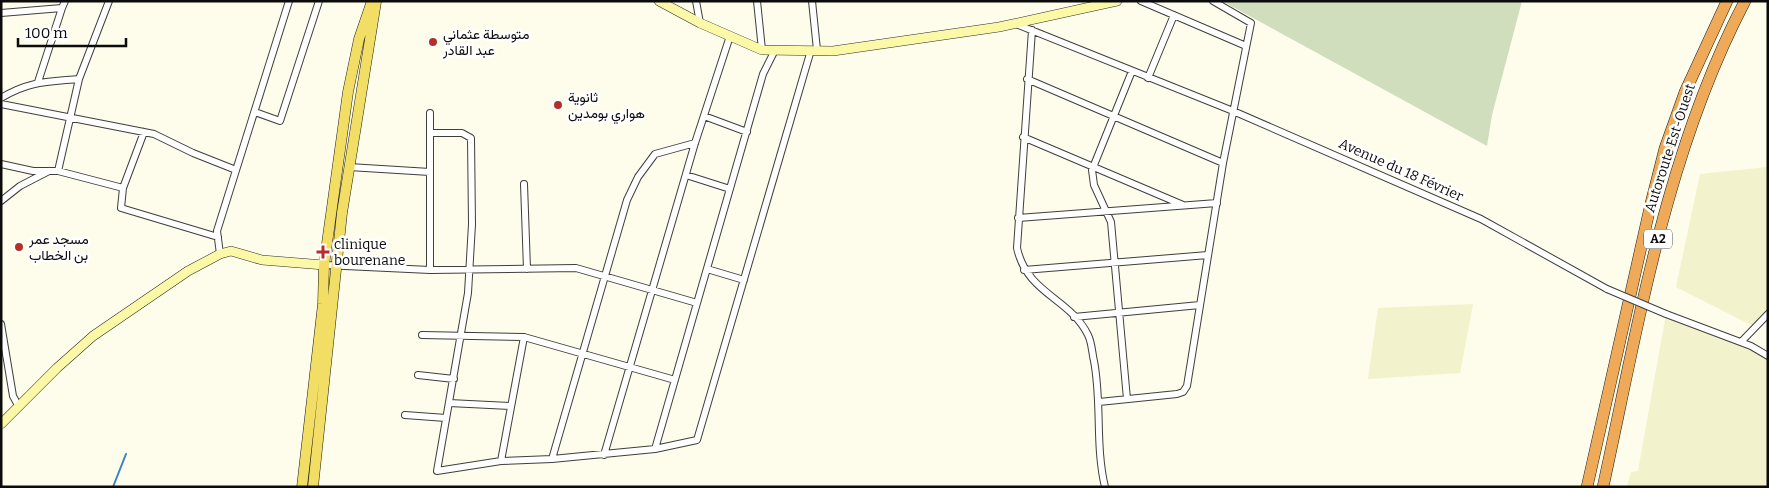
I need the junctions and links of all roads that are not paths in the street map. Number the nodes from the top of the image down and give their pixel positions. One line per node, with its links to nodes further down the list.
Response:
1 (65, 1): 15 (street)
2 (109, 1): 28 (street)
3 (289, 1): 34 (street)
4 (318, 1): 34 (street)
5 (374, 1): 47 (main road); 65 (main road)
6 (659, 1): 18 (street)
7 (696, 1): 18 (street)
8 (757, 1): 23 (street)
9 (812, 1): 25 (street)
10 (1117, 1): 19 (street)
11 (1141, 1): 17 (street)
12 (1213, 1): 22 (street)
13 (1727, 1): 106 (highway, Autoroute Est-Ouest / A2)
14 (1745, 1): 107 (highway, Autoroute Est-Ouest / A2)
15 (62, 8): 16 (street); 30 (street)
16 (1, 12)
17 (1174, 15): 22 (street); 27 (street)
18 (700, 23): 21 (street)
19 (1016, 23): 20 (street, Avenue du 18 Février); 25 (street)
20 (1032, 30): 26 (street, Avenue du 18 Février); 29 (street)
21 (730, 36): 23 (street); 36 (street)
22 (1246, 46): 33 (street)
23 (762, 50): 24 (street)
24 (775, 50): 25 (street); 40 (street)
25 (814, 50): 73 (street)
26 (1132, 71): 27 (street, Avenue du 18 Février); 37 (street)
27 (1148, 78): 33 (street, Avenue du 18 Février)
28 (79, 79): 30 (street); 38 (street)
29 (1027, 79): 37 (street); 42 (street)
30 (38, 82): 31 (street)
31 (1, 98)
32 (1, 104): 38 (street)
33 (1232, 111): 44 (street); 84 (street, Avenue du 18 Février, bridge)
34 (255, 112): 48 (street)
35 (430, 113): 41 (street)
36 (704, 116): 40 (street); 43 (street)
37 (1113, 116): 44 (street); 46 (street)
38 (70, 117): 39 (street); 50 (street)
39 (144, 132): 48 (street); 54 (street)
40 (747, 132): 55 (street)
41 (430, 134): 51 (street); 70 (street)
42 (1023, 138): 46 (street); 60 (street)
43 (696, 143): 52 (street); 72 (street)
44 (1223, 163): 57 (street)
45 (1, 164): 49 (street)
46 (1092, 166): 58 (street); 59 (street)
47 (348, 167): 51 (street); 66 (main road)
48 (236, 170): 61 (street)
49 (50, 171): 50 (street); 56 (street)
50 (58, 171): 54 (street)
51 (430, 172): 69 (street)
52 (686, 174): 55 (street); 74 (street)
53 (524, 184): 67 (street)
54 (123, 188): 61 (street)
55 (730, 189): 68 (street)
56 (1, 201)
57 (1217, 203): 58 (street); 63 (street)
58 (1184, 206): 59 (street)
59 (1107, 211): 60 (street); 64 (street)
60 (1018, 218): 71 (street)
61 (218, 237): 62 (street)
62 (220, 254): 65 (street); 95 (street)
63 (1208, 255): 64 (street); 76 (street)
64 (1115, 262): 71 (street); 77 (street)
65 (324, 265): 66 (street); 103 (main road)
66 (338, 265): 69 (street); 104 (main road)
67 (527, 269): 70 (street); 72 (street)
68 (707, 269): 73 (street); 75 (street)
69 (430, 270): 70 (street)
70 (468, 270): 82 (street)
71 (1024, 270): 79 (street)
72 (604, 275): 74 (street); 85 (street)
73 (744, 280): 99 (street)
74 (652, 291): 75 (street); 87 (street)
75 (697, 304): 90 (street)
76 (1200, 305): 77 (street); 91 (street)
77 (1119, 312): 79 (street); 91 (street)
78 (1768, 314): 84 (street)
79 (1074, 317): 92 (street)
80 (1, 324): 95 (street)
81 (422, 335): 82 (street)
82 (461, 337): 83 (street); 89 (street)
83 (524, 337): 85 (street); 94 (street)
84 (1741, 342): 86 (street, Avenue du 18 Février)
85 (581, 353): 87 (street); 101 (street)
86 (1768, 356)
87 (630, 367): 90 (street); 100 (street)
88 (418, 375): 89 (street)
89 (454, 379): 93 (street)
90 (675, 380): 99 (street)
91 (1127, 399): 92 (street)
92 (1100, 402): 105 (street)
93 (449, 403): 94 (street); 97 (street)
94 (512, 406): 102 (street)
95 (19, 407): 98 (street)
96 (405, 415): 97 (street)
97 (446, 418): 102 (street)
98 (1, 424)
99 (655, 449): 100 (street)
100 (604, 455): 101 (street)
101 (552, 459): 102 (street)
102 (501, 461)
103 (302, 487)
104 (313, 487)
105 (1105, 487)
106 (1587, 487)
107 (1603, 487)

